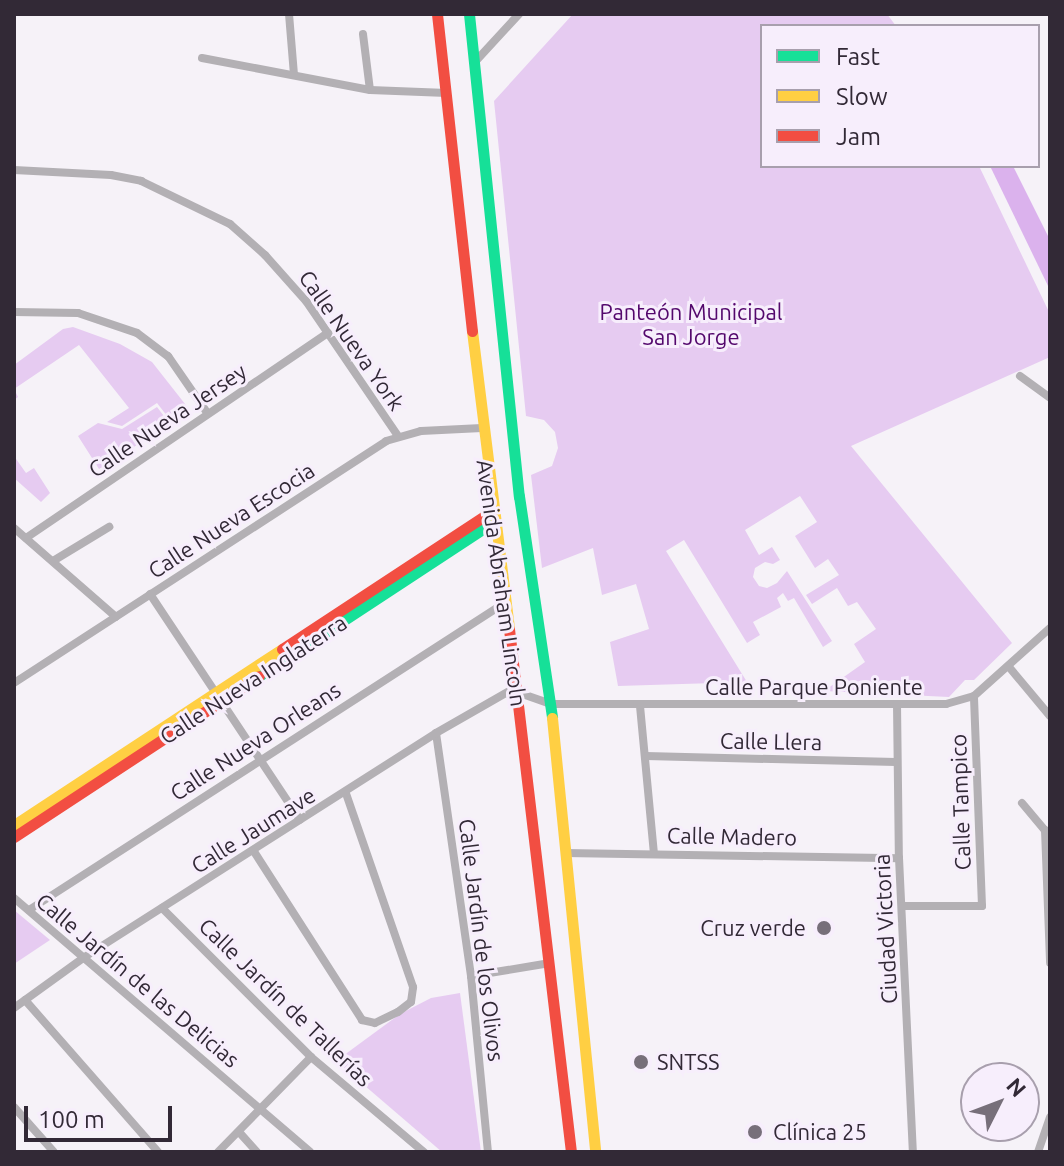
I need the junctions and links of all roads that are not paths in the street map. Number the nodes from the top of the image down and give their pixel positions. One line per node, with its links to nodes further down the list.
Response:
1 (289, 14): 8 (street)
2 (437, 14): 10 (main road, Avenida Abraham Lincoln)
3 (469, 14): 7 (main road)
4 (519, 14): 7 (street)
5 (363, 34): 9 (street)
6 (202, 58): 8 (street)
7 (474, 63): 33 (main road)
8 (294, 75): 9 (street)
9 (370, 90): 10 (street)
10 (447, 93): 17 (main road, Avenida Abraham Lincoln)
11 (14, 170): 13 (street, Calle Nueva York)
12 (14, 312): 16 (street)
13 (328, 333): 16 (street, Calle Nueva Jersey); 18 (street, Calle Nueva York)
14 (1020, 376): 15 (street)
15 (1050, 398)
16 (208, 414): 22 (street, Calle Nueva Jersey)
17 (482, 428): 18 (street, Calle Nueva Escocia); 19 (main road, Avenida Abraham Lincoln)
18 (398, 436): 24 (street, Calle Nueva Escocia)
19 (492, 516): 25 (main road, Avenida Abraham Lincoln); 31 (main road, Calle Nueva Inglaterra)
20 (109, 527): 23 (street)
21 (14, 528): 22 (street)
22 (26, 538): 23 (street)
23 (53, 561): 26 (street)
24 (150, 594): 26 (street, Calle Nueva Escocia); 31 (street)
25 (503, 604): 30 (main road, Avenida Abraham Lincoln); 39 (street, Calle Nueva Orleans)
26 (116, 617): 29 (street, Calle Nueva Escocia)
27 (1050, 628): 28 (street, Calle Parque Poniente)
28 (1009, 667): 32 (street, Calle Parque Poniente); 36 (street)
29 (14, 683)
30 (516, 689): 33 (street); 37 (street, Calle Jaumave); 56 (main road, Avenida Abraham Lincoln)
31 (218, 696): 39 (street); 44 (main road, Calle Nueva Inglaterra); 46 (main road, Calle Nueva Inglaterra)
32 (974, 696): 34 (street, Calle Parque Poniente); 52 (street, Calle Tampico)
33 (551, 704): 35 (street, Calle Parque Poniente); 48 (main road)
34 (897, 704): 35 (street, Calle Parque Poniente); 40 (street, Ciudad Victoria)
35 (640, 706): 38 (street)
36 (1050, 716)
37 (436, 733): 41 (street, Calle Jaumave); 58 (street, Calle Jardín de los Olivos)
38 (646, 756): 40 (street, Calle Llera); 49 (street)
39 (260, 759): 43 (street); 54 (street, Calle Nueva Orleans)
40 (896, 762): 50 (street, Ciudad Victoria)
41 (346, 793): 43 (street, Calle Jaumave); 47 (street)
42 (1022, 803): 45 (street)
43 (300, 820): 47 (street, Calle Jaumave)
44 (14, 825)
45 (1048, 833): 57 (street)
46 (14, 837)
47 (253, 850): 53 (street, Calle Jaumave)
48 (565, 853): 49 (street, Calle Madero); 74 (main road)
49 (654, 853): 50 (street, Calle Madero)
50 (899, 858): 52 (street, Ciudad Victoria)
51 (14, 898): 54 (street, Calle Jardín de las Delicias)
52 (903, 906): 75 (street, Ciudad Victoria)
53 (162, 908): 55 (street, Calle Jaumave); 61 (street, Calle Jardín de Tallerías)
54 (29, 910): 55 (street, Calle Jardín de las Delicias)
55 (83, 958): 59 (street, Calle Jaumave); 63 (street, Calle Jardín de las Delicias)
56 (550, 963): 58 (street); 73 (main road, Avenida Abraham Lincoln)
57 (1050, 963)
58 (471, 976): 72 (street, Calle Jardín de los Olivos)
59 (25, 1000): 60 (street, Calle Jaumave); 67 (street)
60 (14, 1008)
61 (311, 1057): 63 (street); 71 (street, Calle Jardín de Tallerías)
62 (14, 1107): 66 (street)
63 (261, 1109): 65 (street); 70 (street, Calle Jardín de las Delicias)
64 (1050, 1117): 76 (street)
65 (239, 1132): 68 (street); 69 (street)
66 (54, 1152)
67 (158, 1152)
68 (218, 1152)
69 (257, 1152)
70 (310, 1152)
71 (424, 1152)
72 (488, 1152)
73 (571, 1152)
74 (595, 1152)
75 (913, 1152)
76 (1038, 1152)

